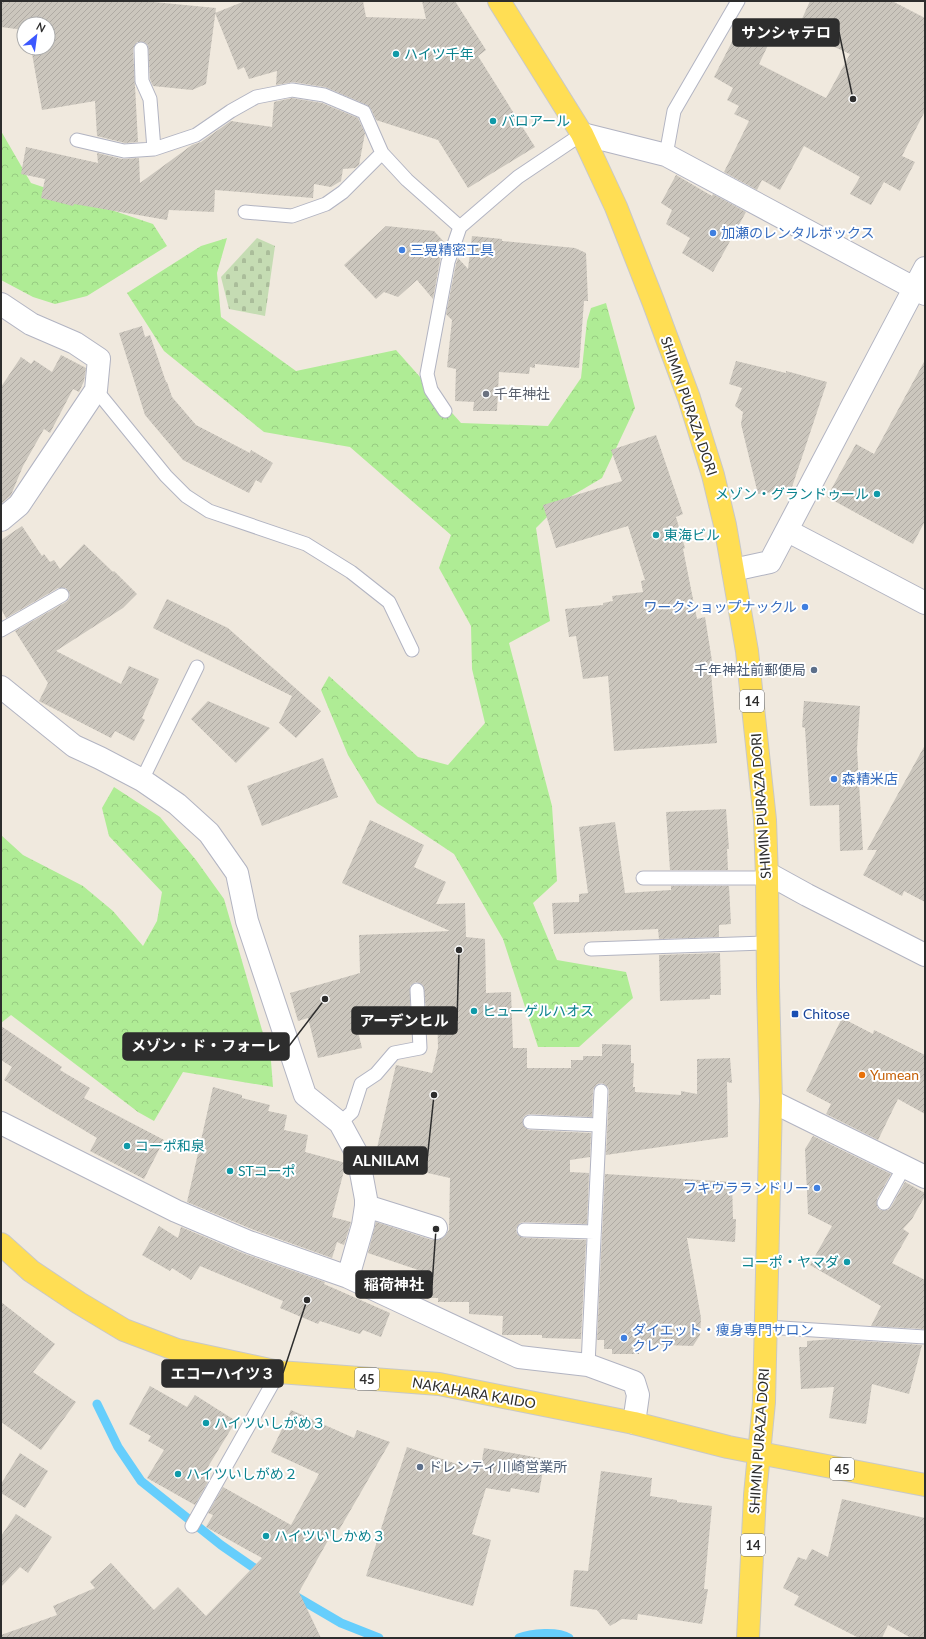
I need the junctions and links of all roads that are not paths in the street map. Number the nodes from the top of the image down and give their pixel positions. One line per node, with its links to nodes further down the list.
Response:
1 (499, 1): 4 (main road, SHIMIN PURAZA DORI / 14)
2 (738, 1): 8 (lane)
3 (141, 49): 6 (lane)
4 (582, 134): 8 (street); 10 (lane); 18 (main road, SHIMIN PURAZA DORI / 14)
5 (77, 140): 6 (lane)
6 (154, 149): 7 (lane)
7 (382, 153): 9 (lane); 10 (lane)
8 (666, 155): 12 (street)
9 (245, 212)
10 (460, 227): 15 (lane)
11 (925, 268): 12 (street)
12 (920, 291): 17 (street)
13 (1, 304): 14 (street)
14 (96, 390): 16 (street); 22 (lane)
15 (445, 411)
16 (1, 520)
17 (788, 531): 18 (street); 20 (street)
18 (733, 570): 26 (main road, SHIMIN PURAZA DORI / 14)
19 (62, 595): 21 (lane)
20 (925, 603)
21 (1, 630)
22 (412, 650)
23 (197, 667): 25 (lane)
24 (1, 687): 25 (street)
25 (142, 780): 36 (street)
26 (767, 875): 27 (lane); 28 (main road, SHIMIN PURAZA DORI / 14); 30 (street)
27 (643, 878)
28 (767, 943): 29 (lane); 33 (main road, SHIMIN PURAZA DORI / 14)
29 (591, 949)
30 (925, 955)
31 (417, 990): 36 (lane)
32 (601, 1091): 37 (lane)
33 (771, 1101): 38 (street); 47 (main road, SHIMIN PURAZA DORI / 14)
34 (530, 1122): 37 (lane)
35 (1, 1123): 46 (street)
36 (340, 1123): 41 (street)
37 (600, 1125): 44 (lane)
38 (904, 1167): 39 (street); 40 (lane)
39 (925, 1177)
40 (884, 1203)
41 (366, 1206): 42 (street); 46 (street)
42 (436, 1228)
43 (524, 1230): 44 (lane)
44 (594, 1232): 49 (lane)
45 (1, 1244): 50 (main road, NAKAHARA KAIDO / 45)
46 (348, 1277): 49 (street)
47 (766, 1327): 48 (lane); 52 (main road, SHIMIN PURAZA DORI / 14)
48 (925, 1337)
49 (588, 1365): 51 (street)
50 (280, 1372): 51 (main road, NAKAHARA KAIDO / 45); 54 (lane)
51 (634, 1423): 52 (main road, NAKAHARA KAIDO / 45)
52 (760, 1453): 53 (main road, NAKAHARA KAIDO / 45); 55 (main road, SHIMIN PURAZA DORI / 14)
53 (925, 1485)
54 (192, 1526)
55 (748, 1638)

